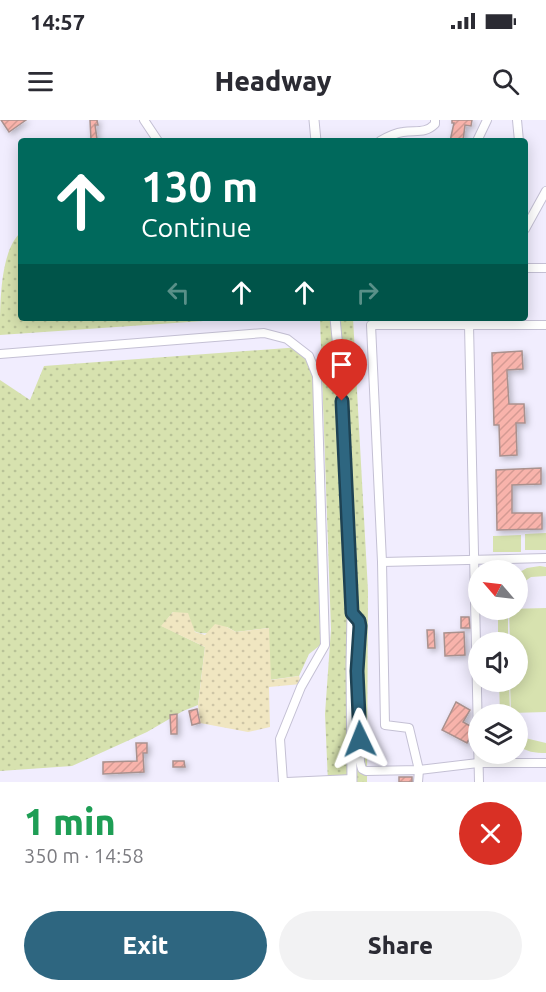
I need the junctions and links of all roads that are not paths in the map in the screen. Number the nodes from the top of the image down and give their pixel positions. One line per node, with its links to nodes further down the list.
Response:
1 (144, 120): 6 (street)
2 (314, 120): 7 (main road)
3 (435, 120): 8 (street)
4 (487, 120): 9 (street)
5 (517, 120): 10 (street)
6 (156, 138)
7 (316, 138)
8 (387, 138)
9 (478, 138)
10 (519, 138)
11 (546, 191): 12 (street)
12 (528, 224)
13 (528, 268): 14 (street)
14 (546, 268)
15 (335, 321): 23 (main road)
16 (469, 325): 17 (street); 21 (street); 22 (street)
17 (546, 325)
18 (0, 354): 32 (street)
19 (546, 558): 21 (street)
20 (468, 560): 22 (street)
21 (474, 560)
22 (382, 562): 30 (street)
23 (352, 613): 30 (street); 31 (main road)
24 (475, 620): 25 (street)
25 (477, 704)
26 (528, 763): 27 (street)
27 (546, 763)
28 (470, 764): 30 (street)
29 (478, 764): 35 (street)
30 (419, 770): 34 (street)
31 (352, 781): 33 (street)
32 (282, 782)
33 (287, 782)
34 (418, 782)
35 (479, 782)

